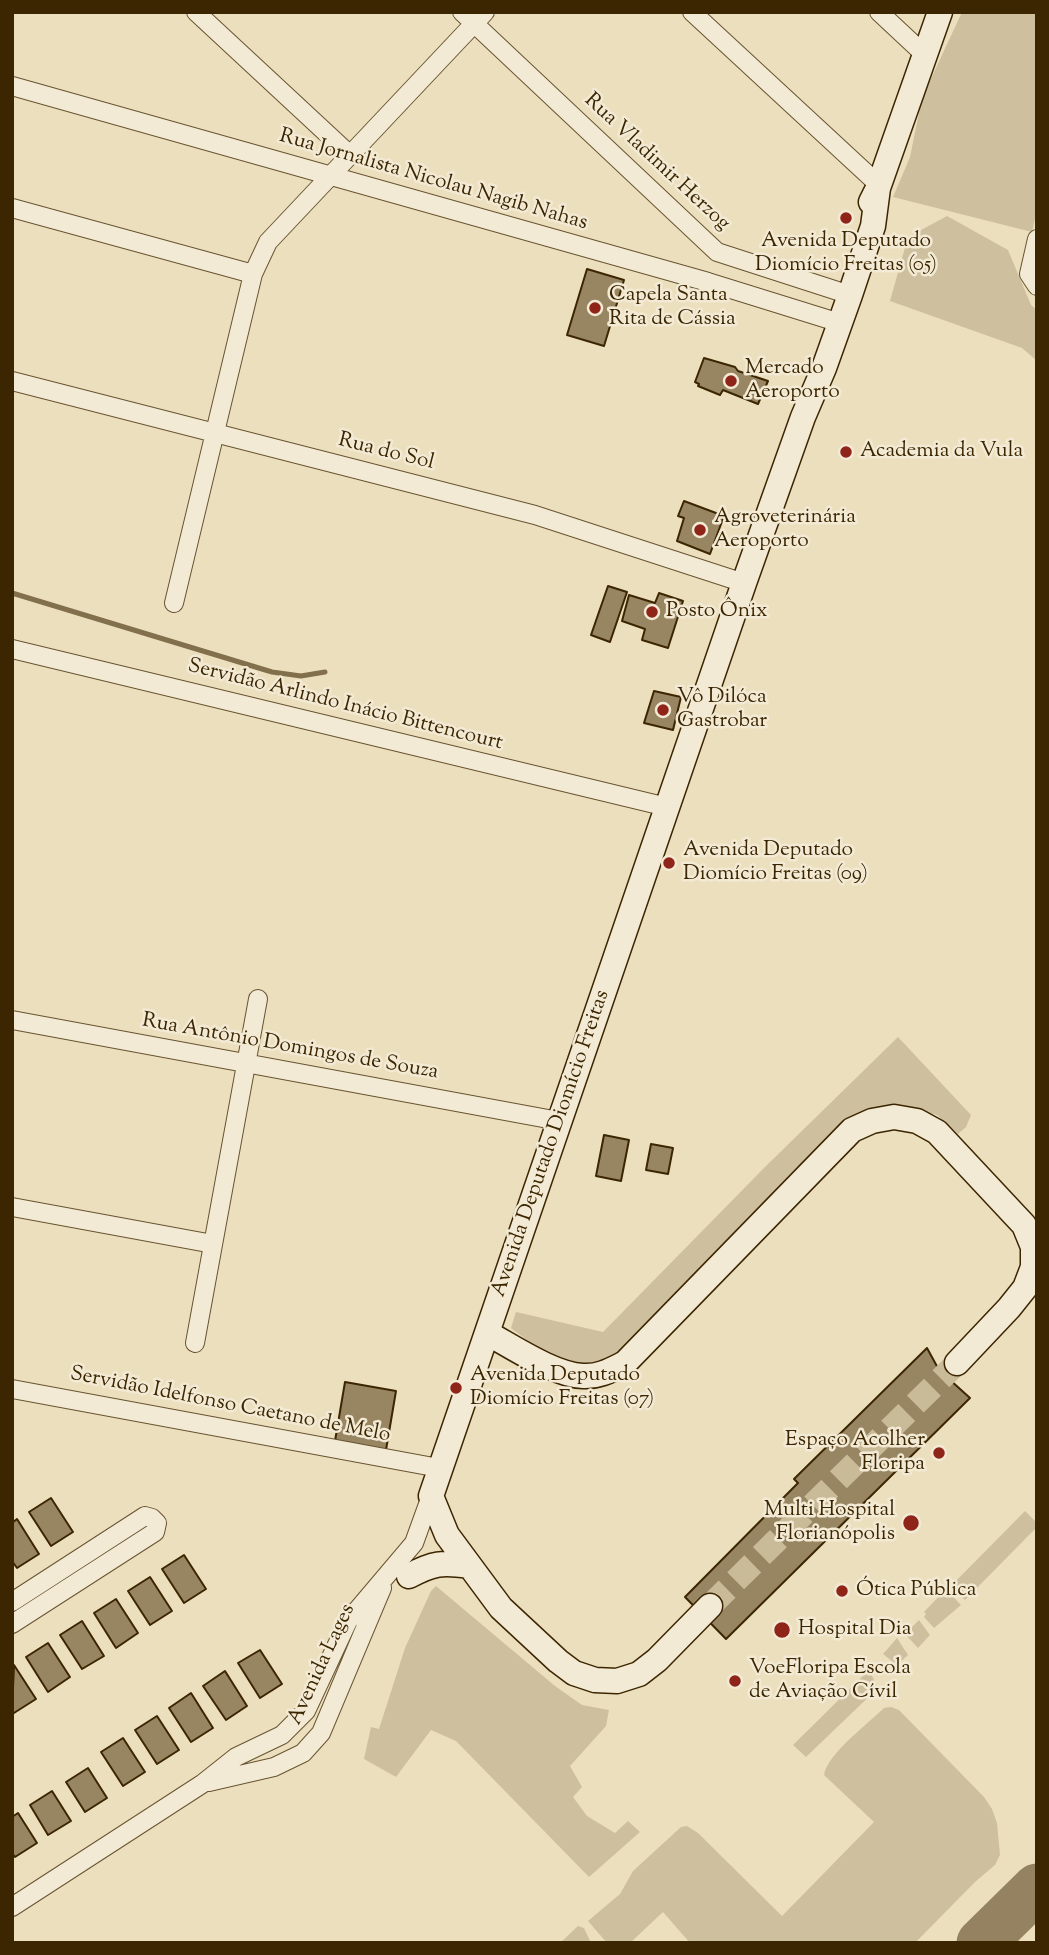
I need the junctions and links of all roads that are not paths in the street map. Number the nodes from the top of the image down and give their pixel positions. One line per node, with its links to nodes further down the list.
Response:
1 (196, 12): 8 (street)
2 (692, 12): 10 (street)
3 (879, 12): 6 (street)
4 (940, 12): 6 (street, Avenida Deputado Diomício Freitas)
5 (473, 16): 8 (street); 13 (street, Rua Vladimir Herzog)
6 (925, 55): 10 (street, Avenida Deputado Diomício Freitas)
7 (12, 86): 9 (street, Rua Jornalista Nicolau Nagib Nahas)
8 (350, 155): 9 (street)
9 (331, 176): 14 (street); 16 (street, Rua Jornalista Nicolau Nagib Nahas)
10 (879, 187): 17 (street, Avenida Deputado Diomício Freitas)
11 (12, 208): 14 (street)
12 (1037, 239): 15 (street)
13 (717, 251): 16 (street); 17 (street, Rua Vladimir Herzog)
14 (253, 274): 20 (street)
15 (1033, 280)
16 (708, 282): 18 (street, Rua Jornalista Nicolau Nagib Nahas)
17 (844, 293): 18 (street, Avenida Deputado Diomício Freitas)
18 (834, 321): 21 (street, Avenida Deputado Diomício Freitas)
19 (12, 381): 20 (street, Rua do Sol)
20 (214, 433): 21 (street, Rua do Sol); 22 (street)
21 (744, 583): 24 (street, Avenida Deputado Diomício Freitas)
22 (174, 603)
23 (12, 649): 24 (street, Servidão Arlindo Inácio Bittencourt)
24 (667, 807): 28 (street, Avenida Deputado Diomício Freitas)
25 (258, 999): 27 (street)
26 (12, 1020): 27 (street, Rua Antônio Domingos de Souza)
27 (247, 1064): 28 (street, Rua Antônio Domingos de Souza); 30 (street)
28 (559, 1121): 31 (street, Avenida Deputado Diomício Freitas)
29 (12, 1207): 30 (street)
30 (213, 1244): 32 (street)
31 (487, 1333): 33 (street); 35 (street, Avenida Deputado Diomício Freitas)
32 (195, 1343)
33 (957, 1363)
34 (12, 1389): 35 (street, Servidão Idelfonso Caetano de Melo)
35 (439, 1468): 36 (street, Avenida Deputado Diomício Freitas)
36 (431, 1496): 37 (street); 38 (street, Avenida Lages)
37 (469, 1566): 38 (street); 40 (street)
38 (399, 1575): 42 (street, Avenida Lages); 42 (street, Avenida Lages)
39 (12, 1601): 41 (street)
40 (710, 1606)
41 (12, 1624)
42 (202, 1784): 43 (street, Avenida Lages)
43 (12, 1906)

